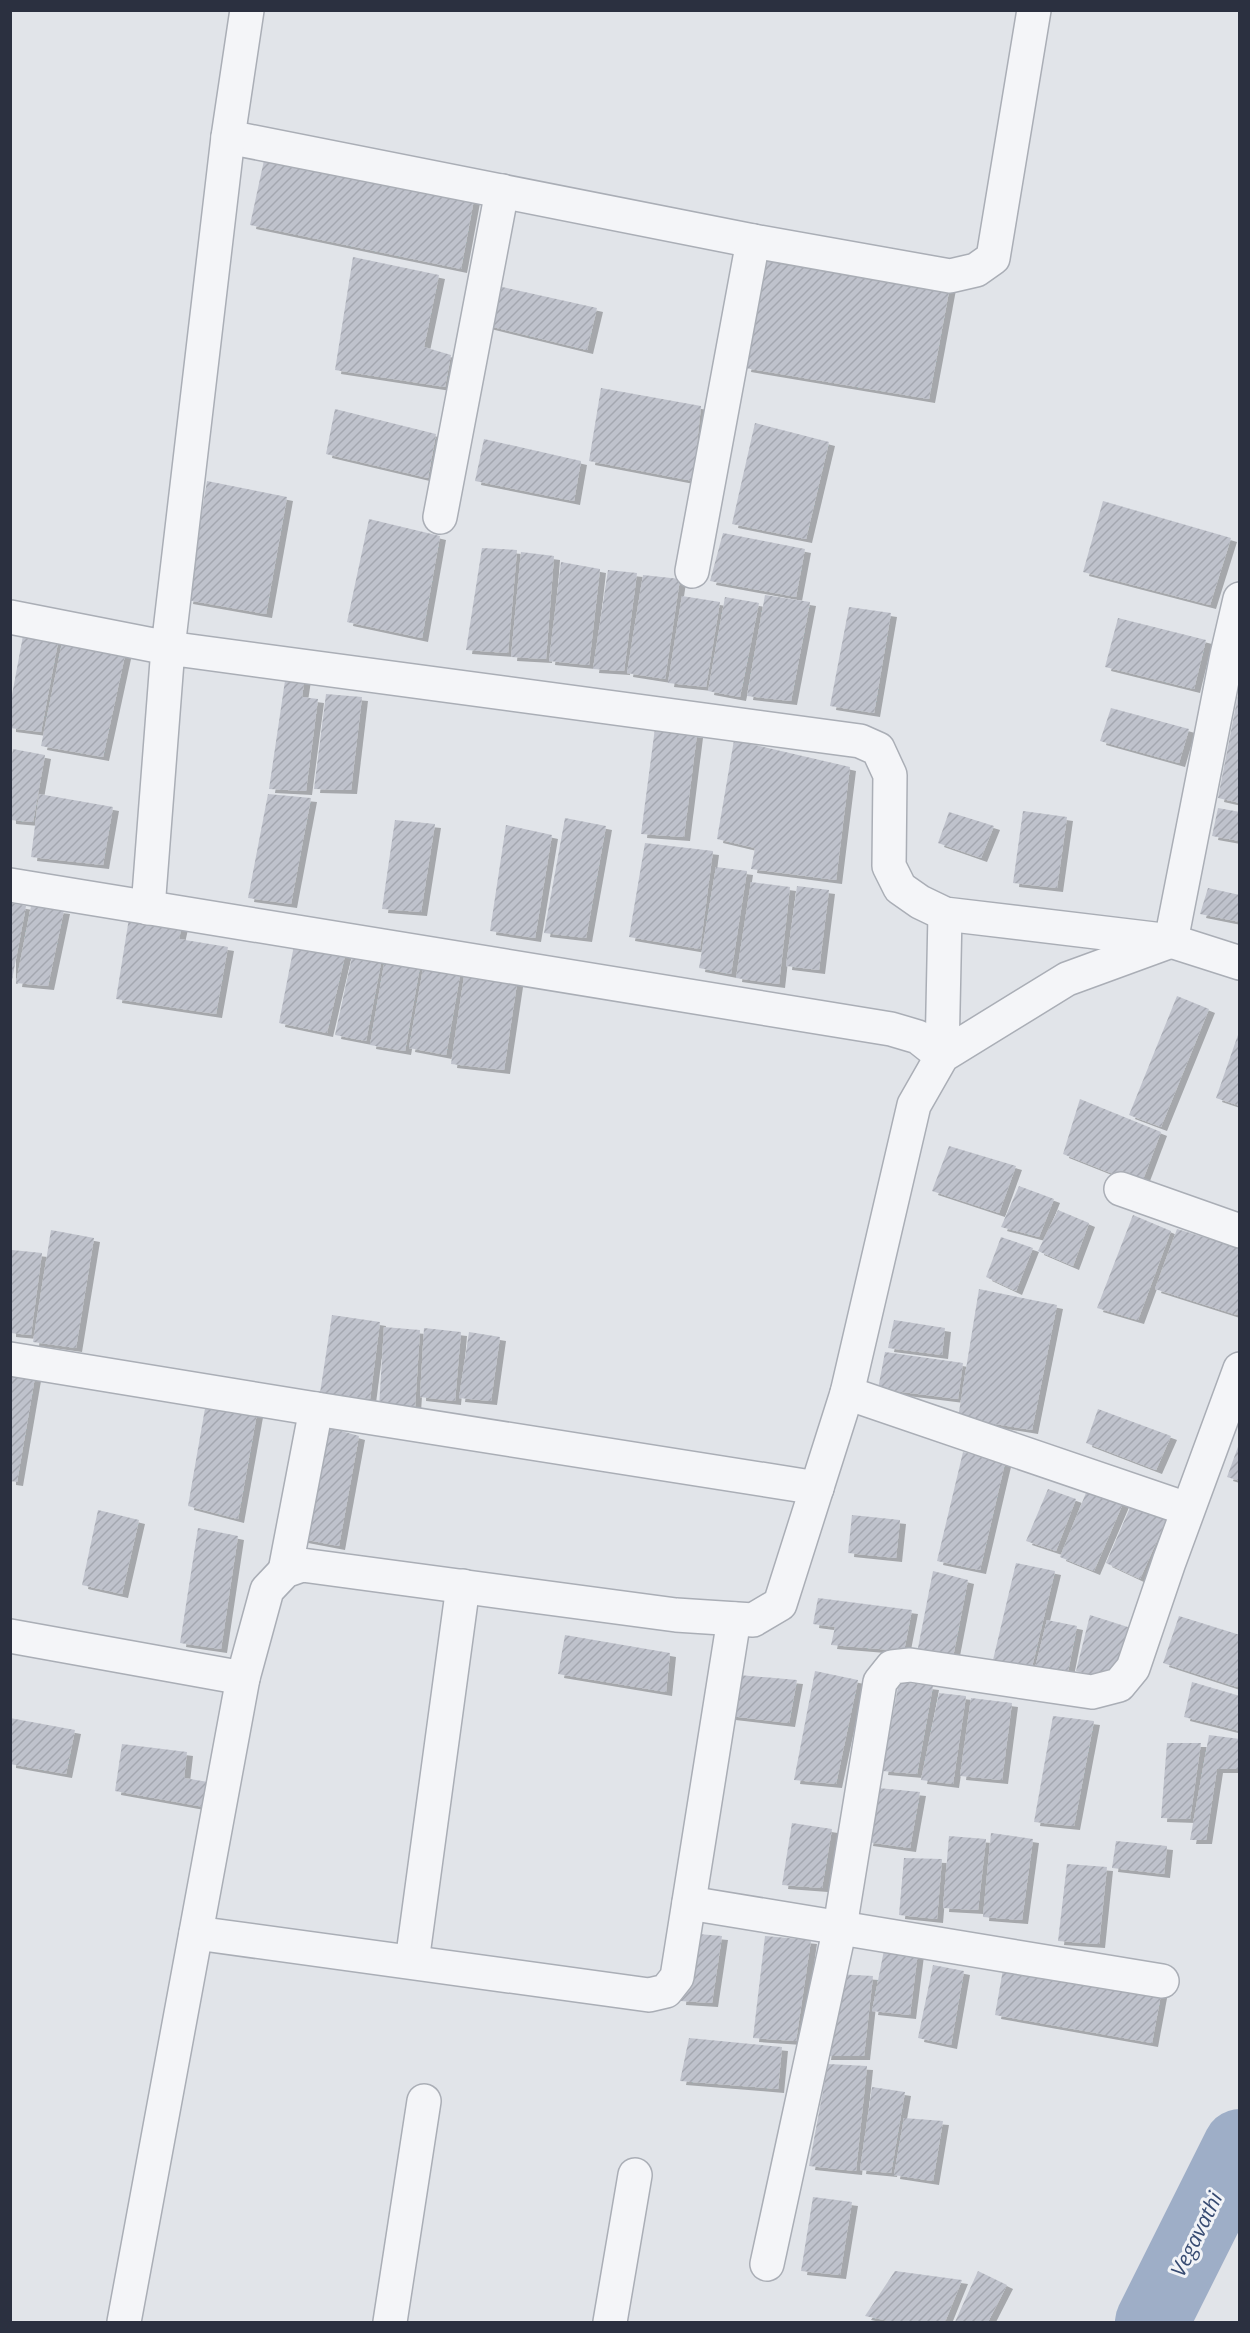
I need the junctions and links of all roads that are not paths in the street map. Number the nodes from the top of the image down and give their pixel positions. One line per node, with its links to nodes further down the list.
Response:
1 (1034, 10): 5 (street)
2 (244, 11): 3 (street)
3 (228, 137): 4 (street); 10 (street)
4 (502, 191): 5 (street); 6 (street)
5 (753, 241): 7 (street)
6 (440, 517)
7 (692, 571)
8 (1239, 599): 11 (street)
9 (10, 617): 10 (street)
10 (168, 648): 13 (street); 14 (street)
11 (1233, 656): 15 (street)
12 (10, 885): 13 (street)
13 (148, 908): 17 (street)
14 (945, 914): 15 (street); 17 (street)
15 (1171, 941): 16 (street); 17 (street)
16 (1239, 963)
17 (942, 1056): 22 (street)
18 (1121, 1189): 19 (street)
19 (1239, 1231)
20 (10, 1359): 23 (street)
21 (1239, 1369): 25 (street)
22 (847, 1393): 24 (street); 25 (street)
23 (316, 1409): 24 (street); 26 (street)
24 (817, 1488): 28 (street)
25 (1187, 1509): 32 (street)
26 (285, 1571): 27 (street); 30 (street)
27 (463, 1586): 28 (street); 34 (street)
28 (734, 1619): 31 (street)
29 (10, 1636): 30 (street)
30 (243, 1678): 33 (street)
31 (689, 1903): 32 (street); 34 (street)
32 (840, 1927): 35 (street); 38 (street)
33 (196, 1933): 34 (street); 39 (street)
34 (412, 1962)
35 (1162, 1982)
36 (424, 2101): 40 (street)
37 (635, 2175): 41 (street)
38 (767, 2264)
39 (124, 2322)
40 (390, 2322)
41 (610, 2322)

